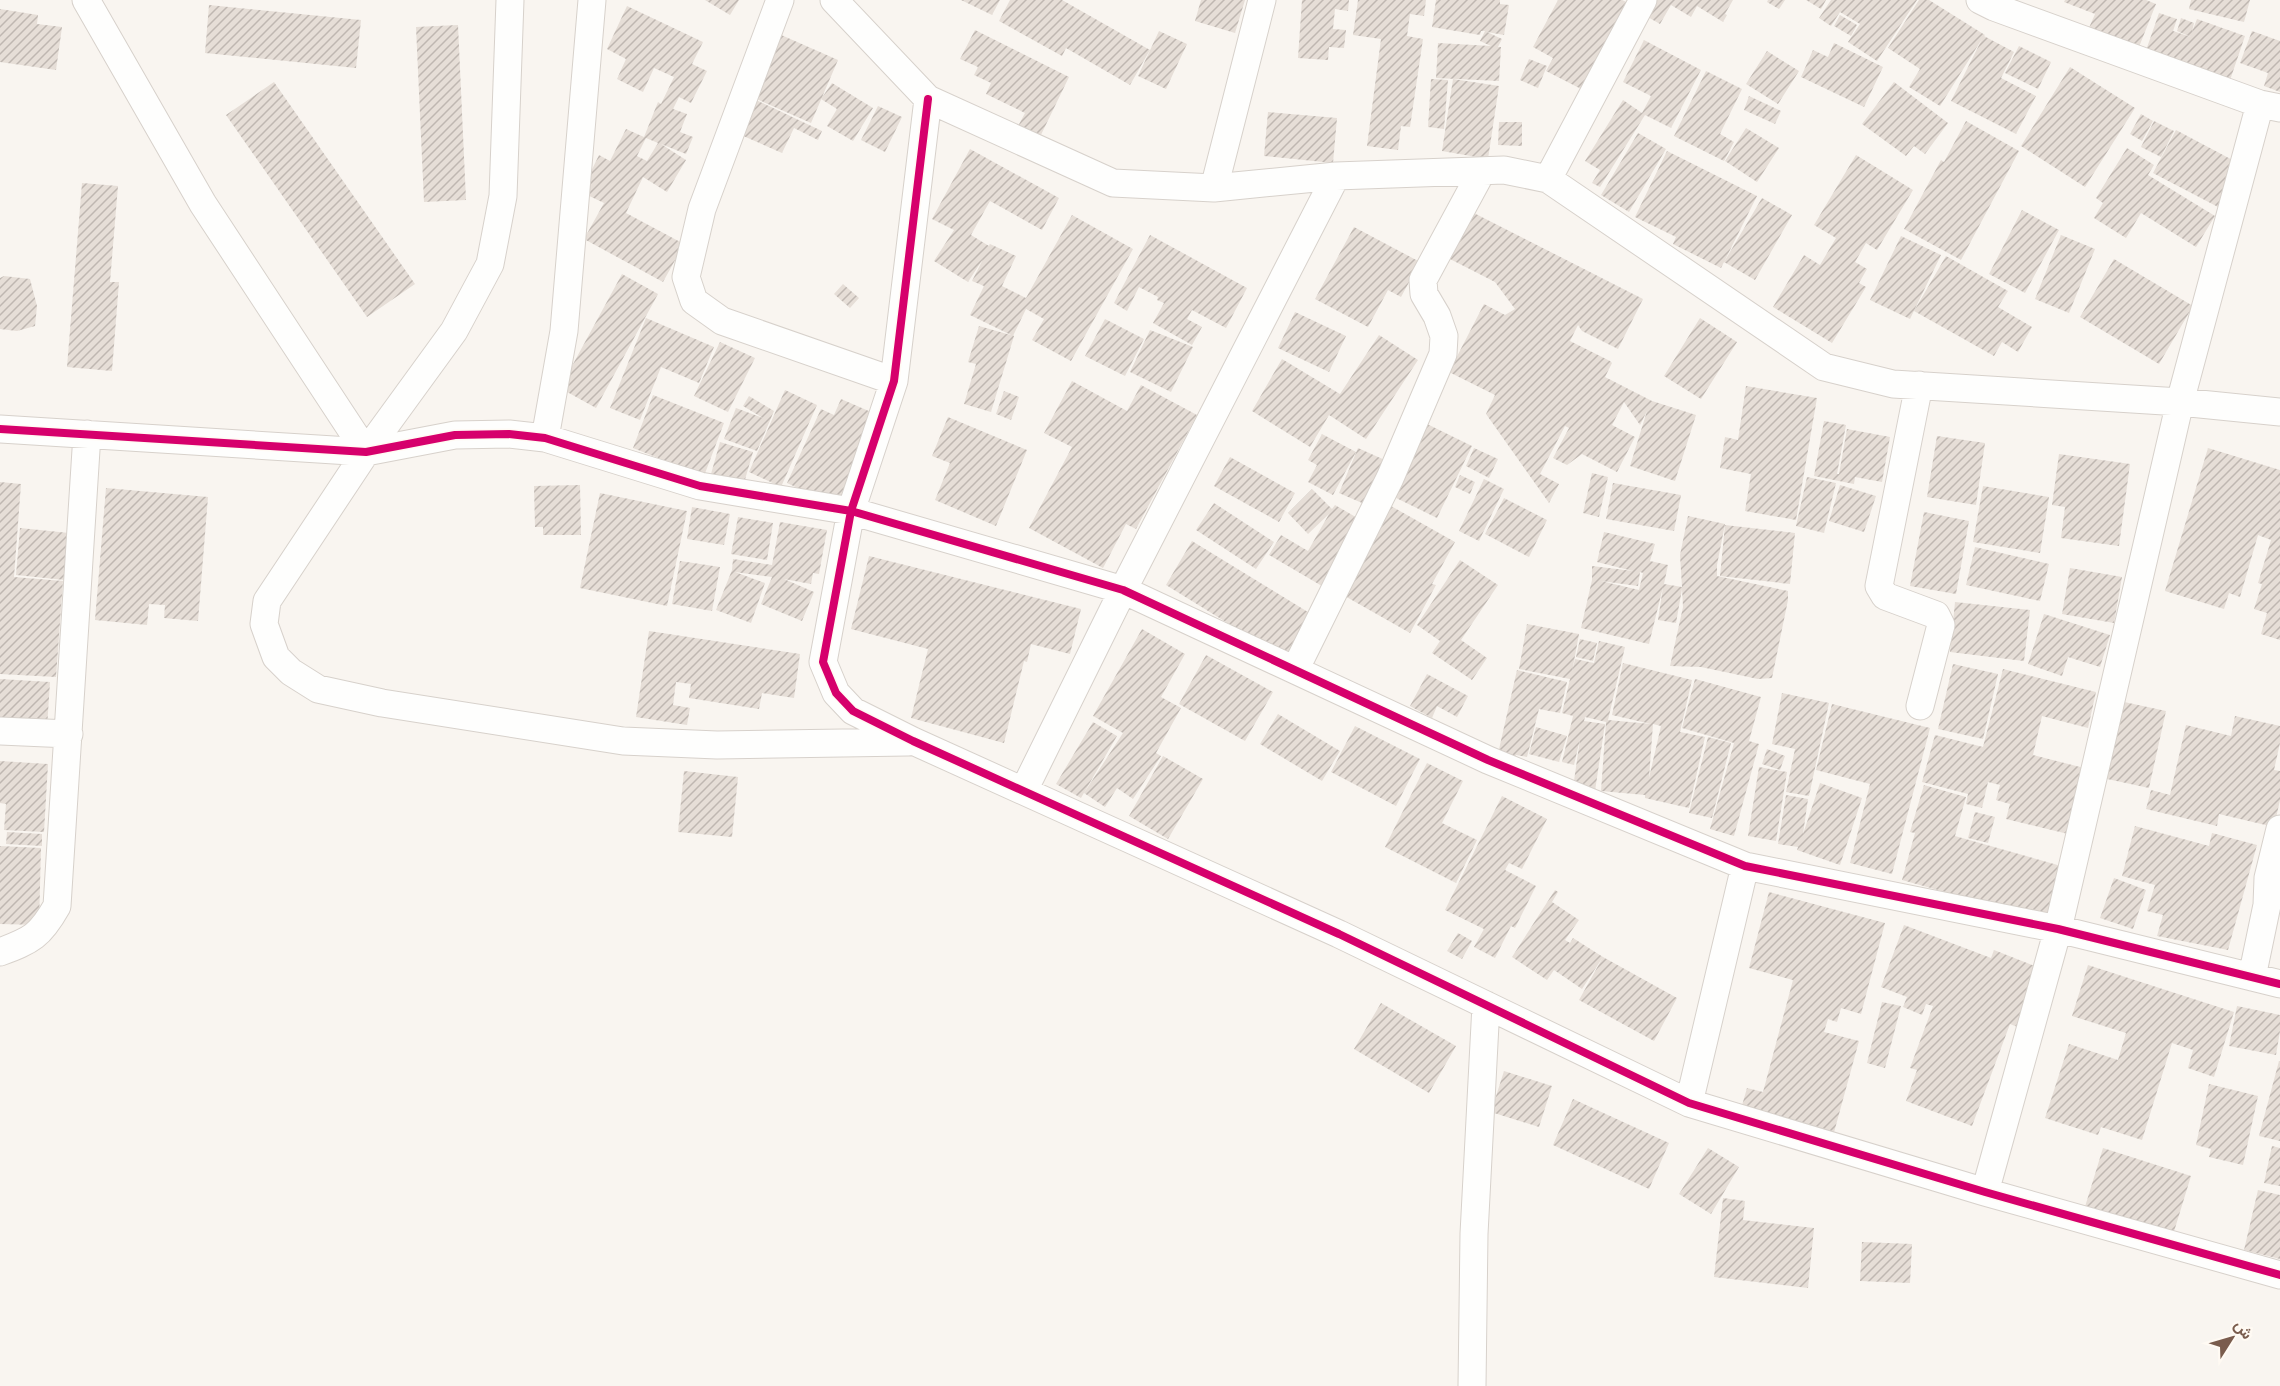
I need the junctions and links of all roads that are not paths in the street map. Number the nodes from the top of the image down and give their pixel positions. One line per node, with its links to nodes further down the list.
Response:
1 (86, 0): 22 (street)
2 (510, 0): 22 (street)
3 (592, 0): 21 (street)
4 (780, 0): 15 (street)
5 (834, 0): 9 (street)
6 (1262, 0): 14 (street)
7 (1643, 0): 13 (street)
8 (1990, 2): 10 (street)
9 (928, 99): 14 (street); 15 (street)
10 (2270, 106): 17 (street)
11 (1482, 171): 12 (street); 13 (street); 25 (street)
12 (1336, 176): 14 (street); 24 (street)
13 (1548, 179): 16 (street)
14 (1214, 188)
15 (894, 381): 23 (street)
16 (1918, 385): 17 (street); 26 (street)
17 (2180, 402): 18 (street); 33 (street)
18 (2280, 412)
19 (0, 429): 20 (street)
20 (87, 434): 22 (street); 28 (street)
21 (545, 438): 22 (street); 23 (street)
22 (366, 452): 29 (street)
23 (851, 511): 24 (street); 29 (street)
24 (1123, 590): 25 (street); 30 (street)
25 (1295, 670): 32 (street)
26 (1920, 706)
27 (0, 731): 28 (street)
28 (69, 734): 34 (street)
29 (913, 741): 30 (street)
30 (1024, 790): 37 (street)
31 (2280, 829): 35 (street)
32 (1745, 866): 33 (street); 38 (street)
33 (2058, 929): 35 (street); 39 (street)
34 (0, 952)
35 (2252, 977): 36 (street)
36 (2280, 984)
37 (1486, 1005): 38 (street); 41 (street)
38 (1689, 1103): 39 (street)
39 (1985, 1191): 40 (street)
40 (2280, 1275)
41 (1472, 1386)

